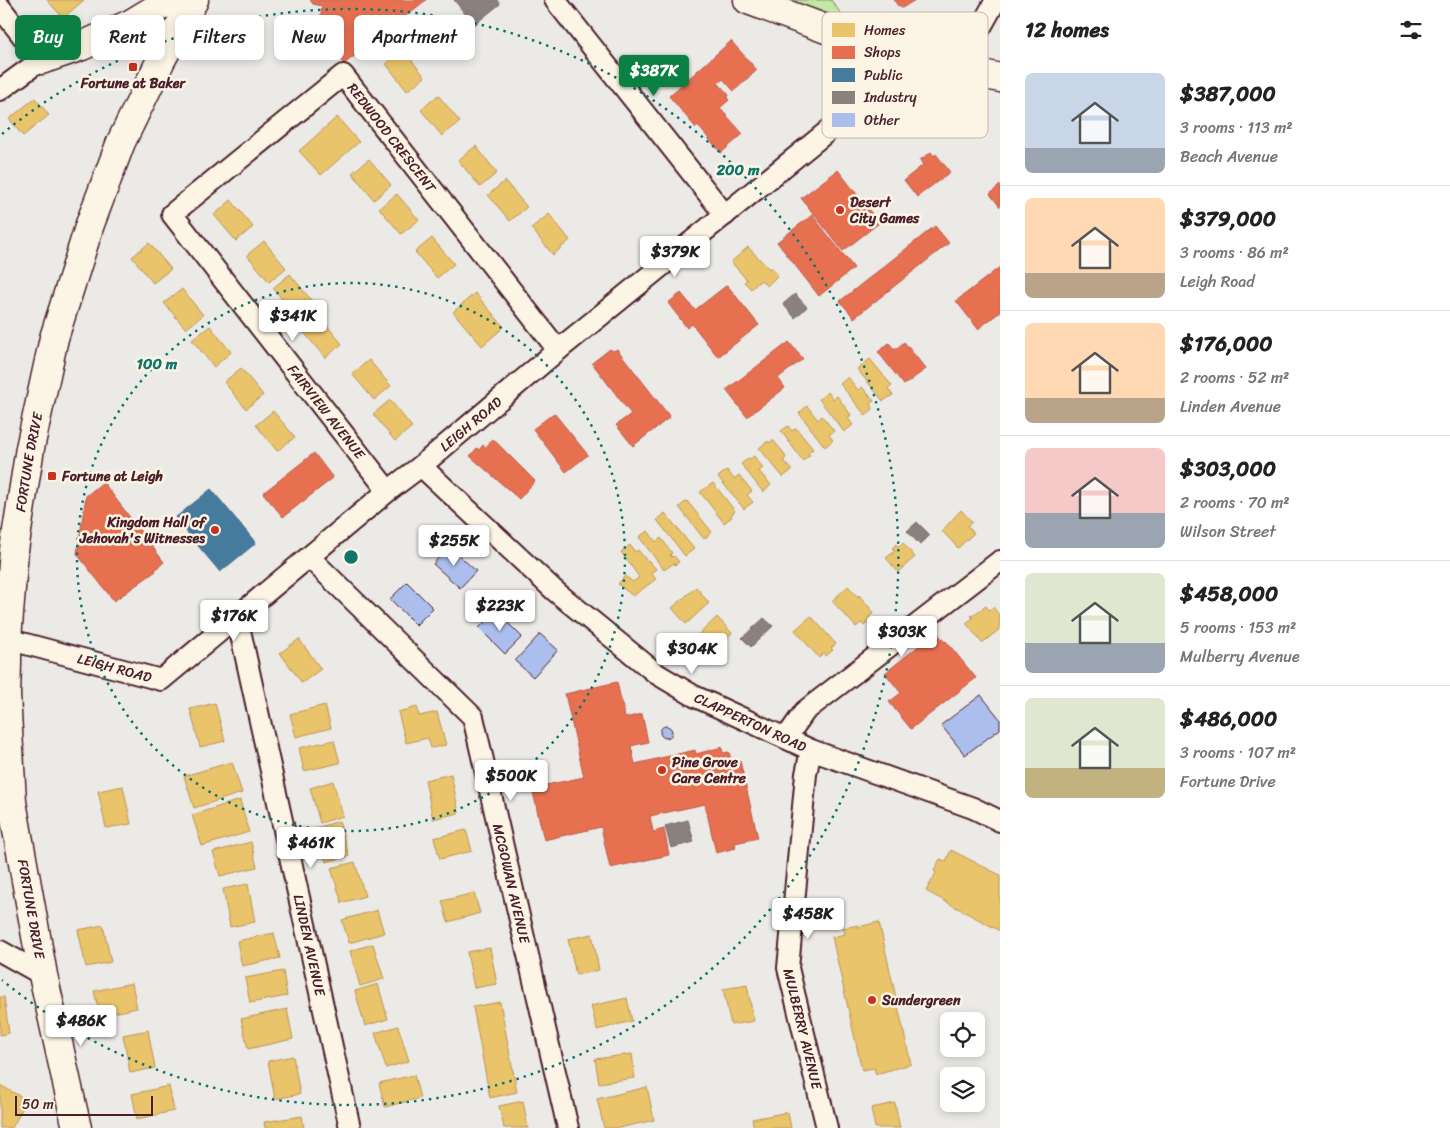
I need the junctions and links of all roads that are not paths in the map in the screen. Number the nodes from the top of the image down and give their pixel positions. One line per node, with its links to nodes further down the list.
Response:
1 (170, 0): 10 (main road)
2 (194, 0): 22 (main road, FORTUNE DRIVE)
3 (555, 0): 15 (street)
4 (748, 0): 9 (main road)
5 (996, 0): 7 (street)
6 (0, 7): 8 (street)
7 (988, 14)
8 (15, 26)
9 (822, 27)
10 (81, 46)
11 (41, 60): 12 (street)
12 (0, 90)
13 (822, 136): 15 (street, LEIGH ROAD)
14 (172, 214): 16 (street, REDWOOD CRESCENT); 18 (street, FAIRVIEW AVENUE)
15 (725, 215): 16 (street, LEIGH ROAD)
16 (558, 350): 17 (street, LEIGH ROAD)
17 (422, 466): 18 (street, LEIGH ROAD); 23 (street, CLAPPERTON ROAD)
18 (388, 491): 19 (street, LEIGH ROAD)
19 (309, 557): 21 (street, LEIGH ROAD); 30 (street, MCGOWAN AVENUE)
20 (1000, 561): 23 (street)
21 (237, 617): 22 (street, LEIGH ROAD); 29 (street, LINDEN AVENUE)
22 (3, 638): 27 (main road, FORTUNE DRIVE)
23 (786, 738): 24 (street, CLAPPERTON ROAD)
24 (811, 750): 25 (street, CLAPPERTON ROAD); 31 (street, MULBERRY AVENUE)
25 (1000, 820)
26 (0, 951): 27 (street)
27 (43, 975): 28 (main road, FORTUNE DRIVE)
28 (77, 1128)
29 (350, 1128)
30 (568, 1128)
31 (827, 1128)

